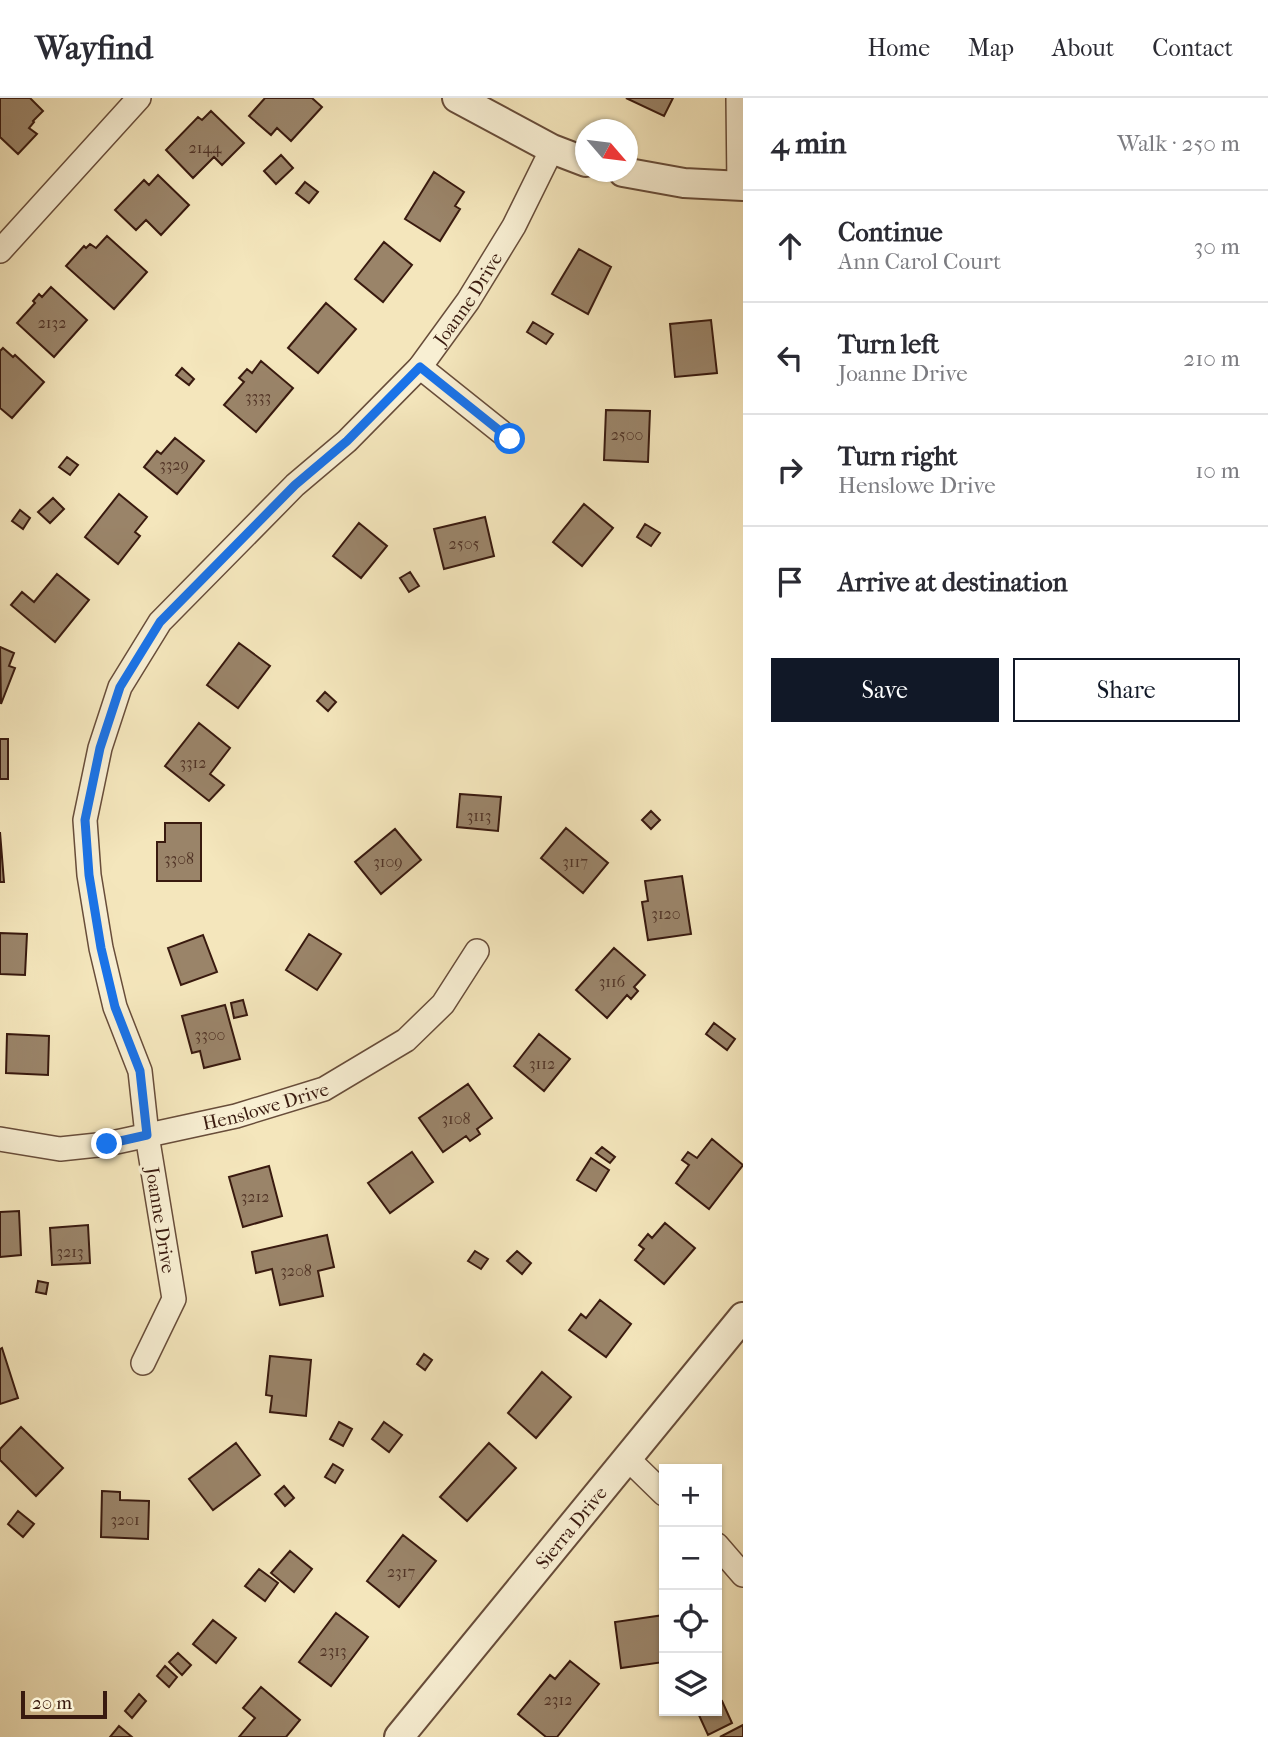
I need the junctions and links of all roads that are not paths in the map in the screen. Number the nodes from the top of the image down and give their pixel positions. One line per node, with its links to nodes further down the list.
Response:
1 (139, 98): 8 (street)
2 (457, 98): 4 (street)
3 (738, 98): 7 (street)
4 (552, 149): 5 (street); 9 (street, Joanne Drive)
5 (575, 158)
6 (638, 175): 7 (street)
7 (741, 187)
8 (0, 251)
9 (420, 367): 10 (street); 12 (street, Joanne Drive)
10 (510, 439)
11 (477, 951): 12 (street, Henslowe Drive)
12 (147, 1135): 13 (street, Henslowe Drive); 15 (street, Joanne Drive)
13 (0, 1139)
14 (743, 1317): 16 (street, Sierra Drive)
15 (143, 1363)
16 (627, 1458): 17 (street); 20 (street, Sierra Drive)
17 (659, 1489)
18 (722, 1551): 19 (street)
19 (743, 1575)
20 (399, 1737)

